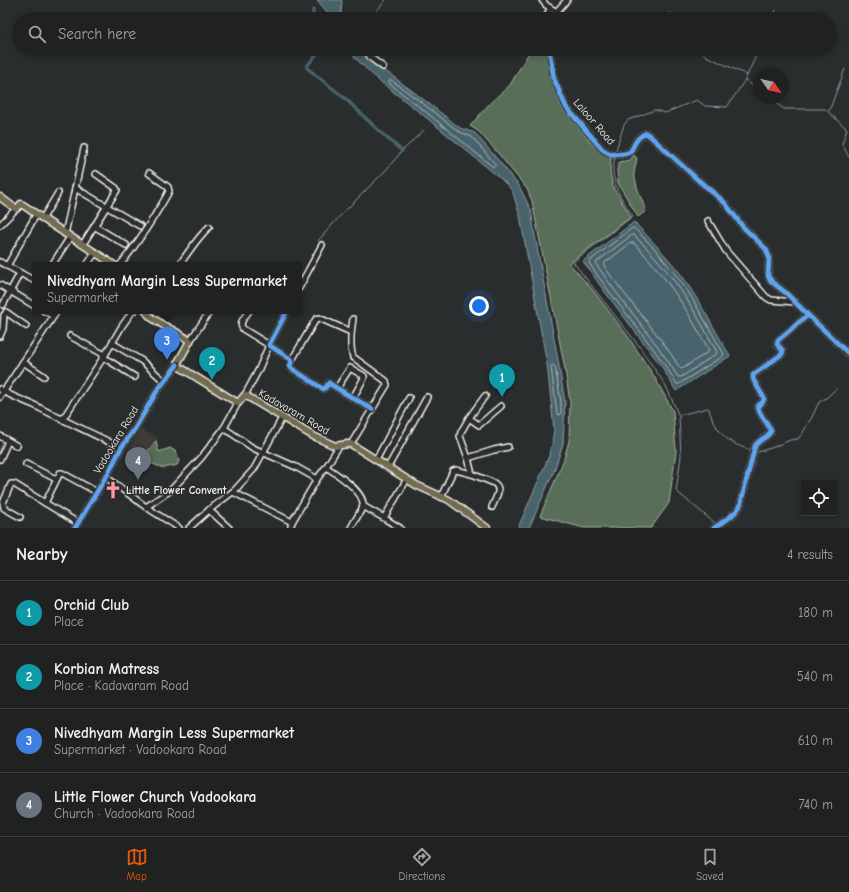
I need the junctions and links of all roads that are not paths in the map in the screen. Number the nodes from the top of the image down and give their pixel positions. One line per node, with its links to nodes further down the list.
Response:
1 (542, 0): 3 (street)
2 (567, 0): 6 (street)
3 (550, 9): 4 (street); 5 (street)
4 (548, 12)
5 (553, 12)
6 (558, 12)
7 (370, 56): 9 (street)
8 (550, 56): 42 (street, Laloor Road)
9 (383, 67)
10 (84, 148): 13 (street)
11 (149, 173): 34 (street)
12 (96, 174): 16 (street)
13 (76, 188): 16 (street); 25 (street)
14 (58, 193): 19 (street)
15 (0, 198): 17 (main road)
16 (106, 206): 22 (street); 23 (street)
17 (16, 209): 18 (main road); 21 (street)
18 (36, 214): 19 (main road); 36 (street)
19 (43, 218): 25 (main road)
20 (708, 221): 42 (street)
21 (0, 225)
22 (94, 226): 26 (street); 27 (street)
23 (140, 226)
24 (209, 227): 35 (street)
25 (68, 236): 26 (main road); 31 (street)
26 (83, 244): 29 (main road)
27 (126, 244)
28 (322, 245): 39 (street)
29 (95, 253): 32 (street); 33 (main road)
30 (0, 262): 36 (street)
31 (54, 262)
32 (89, 262)
33 (109, 262)
34 (122, 262)
35 (181, 262)
36 (7, 266): 37 (street)
37 (20, 273): 38 (street); 41 (street)
38 (32, 279)
39 (302, 282)
40 (0, 285): 41 (street)
41 (11, 291): 43 (street); 44 (street)
42 (795, 302): 52 (street)
43 (2, 304): 45 (street)
44 (32, 304)
45 (3, 314): 54 (street); 56 (street)
46 (54, 314): 64 (street)
47 (131, 314): 59 (street)
48 (147, 314): 58 (main road)
49 (208, 314): 58 (street, Vadookara Road)
50 (247, 314): 60 (street)
51 (286, 314): 60 (street)
52 (808, 315): 61 (street); 122 (street)
53 (354, 319): 55 (street)
54 (26, 326)
55 (351, 332): 63 (street); 79 (street)
56 (0, 336)
57 (70, 336): 62 (street)
58 (190, 341): 65 (main road, Vadookara Road)
59 (112, 343): 62 (street); 68 (street)
60 (270, 345): 63 (street); 71 (street)
61 (849, 354)
62 (104, 356): 67 (street); 82 (street)
63 (292, 360): 69 (street)
64 (23, 362): 66 (street); 70 (street)
65 (177, 365): 68 (street, Vadookara Road); 77 (main road)
66 (44, 376)
67 (135, 377)
68 (164, 381): 90 (street, Vadookara Road)
69 (337, 388): 75 (street); 75 (street)
70 (2, 390): 73 (street); 82 (street)
71 (245, 396): 77 (main road, Kadavaram Road); 80 (main road, Kadavaram Road)
72 (485, 396): 81 (street)
73 (0, 397)
74 (427, 397): 97 (street)
75 (353, 398): 79 (street)
76 (409, 398): 94 (street)
77 (238, 403): 83 (street)
78 (501, 406): 81 (street)
79 (372, 409): 86 (street)
80 (282, 418): 88 (main road, Kadavaram Road); 91 (street)
81 (470, 418): 92 (street)
82 (62, 420): 90 (street)
83 (224, 428): 91 (street); 108 (street)
84 (0, 436): 85 (street)
85 (8, 441): 87 (street); 93 (street)
86 (351, 444): 88 (main road, Kadavaram Road); 94 (main road)
87 (17, 446)
88 (340, 446): 96 (street)
89 (508, 447): 92 (street)
90 (121, 448): 99 (street, Vadookara Road)
91 (263, 453): 101 (street); 104 (street)
92 (468, 458): 98 (street)
93 (0, 459)
94 (376, 460): 97 (main road)
95 (26, 464): 100 (street)
96 (326, 467): 101 (street); 107 (street)
97 (388, 467): 102 (main road)
98 (472, 474): 105 (street); 109 (street)
99 (106, 477): 103 (street, Vadookara Road); 108 (street)
100 (56, 479): 103 (street); 106 (street)
101 (317, 479): 113 (street)
102 (407, 479): 105 (main road); 112 (street)
103 (97, 492): 114 (street, Vadookara Road)
104 (233, 492): 110 (street); 113 (street)
105 (441, 497): 121 (main road)
106 (45, 503): 111 (street); 114 (street)
107 (363, 506): 112 (street); 119 (street)
108 (146, 507): 115 (street)
109 (492, 507)
110 (209, 510): 116 (street); 117 (street)
111 (20, 517)
112 (384, 518): 120 (street)
113 (292, 522): 118 (street)
114 (77, 526)
115 (179, 528)
116 (189, 528)
117 (229, 528)
118 (291, 528)
119 (351, 528)
120 (400, 528)
121 (487, 528)
122 (715, 528)

